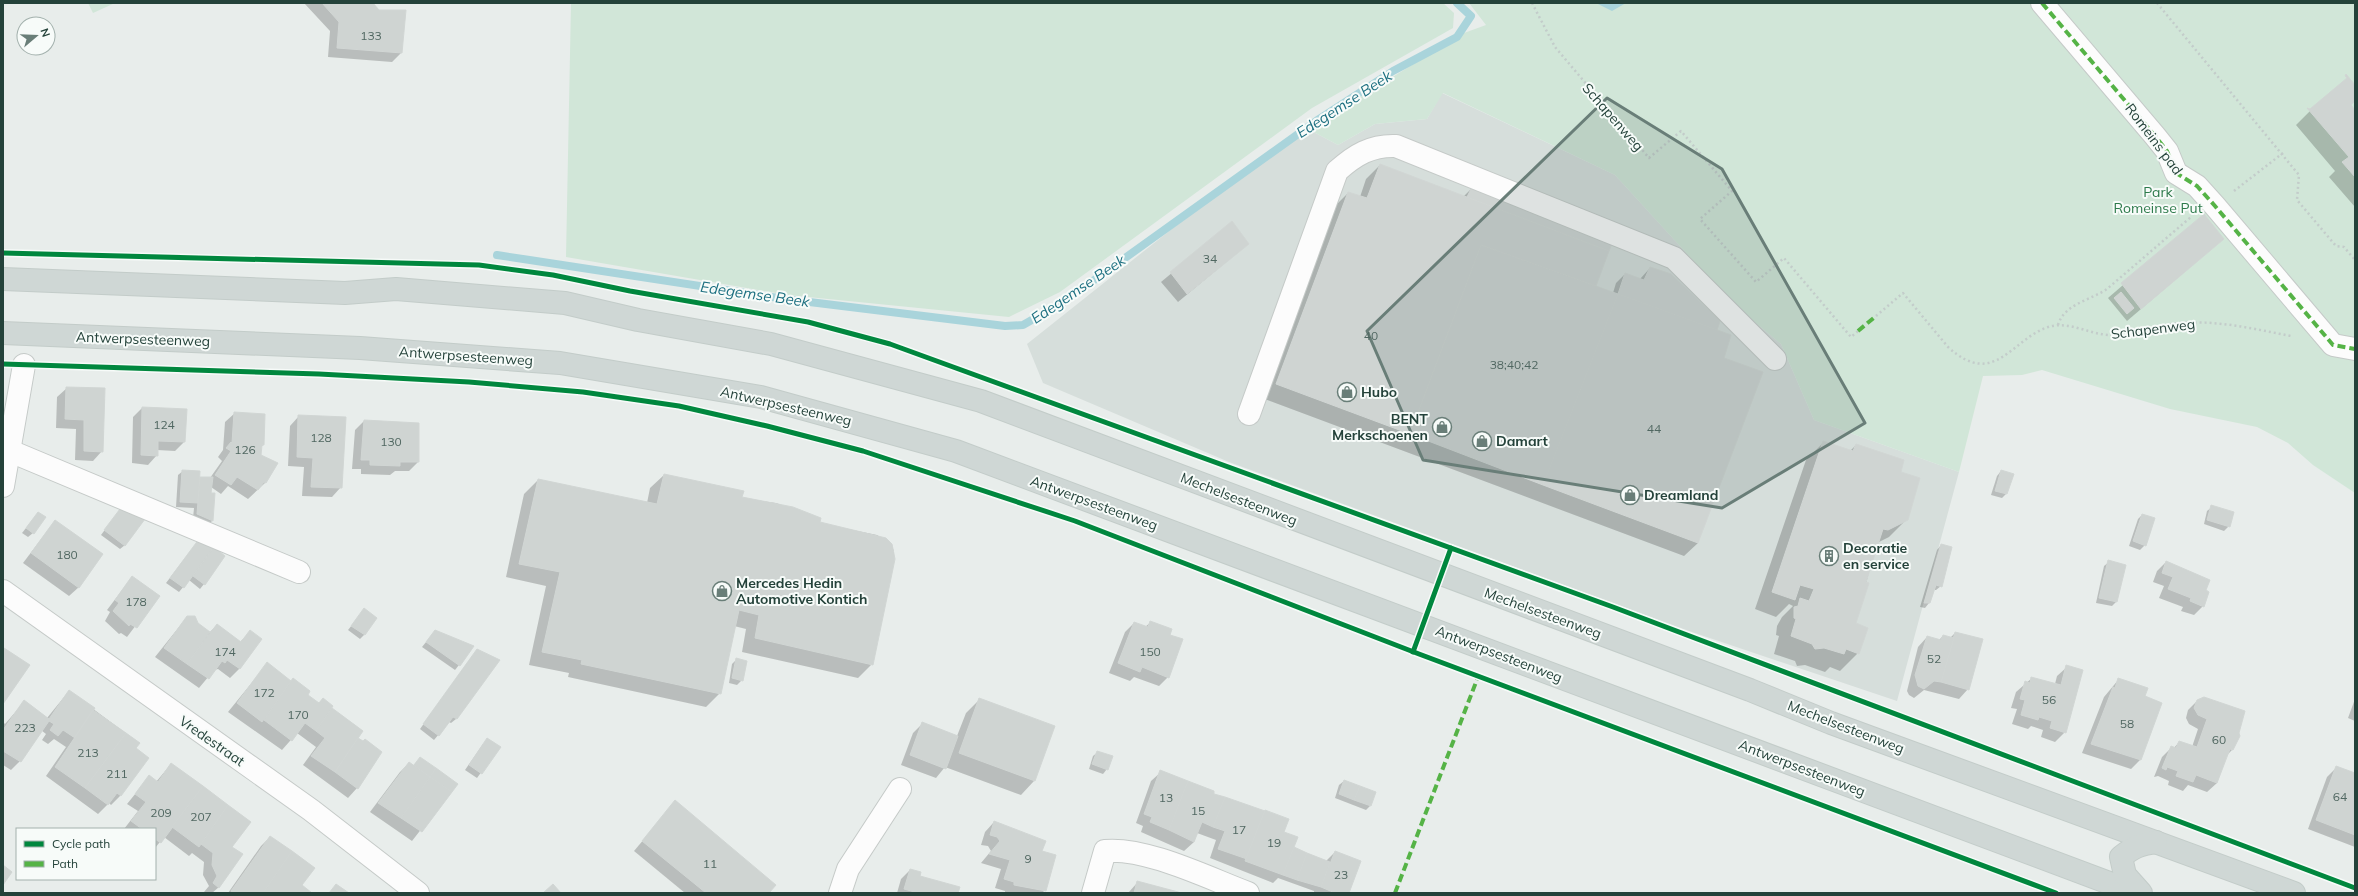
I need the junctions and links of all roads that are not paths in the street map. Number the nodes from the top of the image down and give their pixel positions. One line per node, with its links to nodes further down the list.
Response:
1 (2042, 3): 4 (street, Romeins pad)
2 (3, 280): 13 (main road, Mechelsesteenweg)
3 (3, 333): 16 (main road, Antwerpsesteenweg)
4 (2355, 349)
5 (1775, 359): 7 (street)
6 (24, 365): 8 (street)
7 (1249, 414)
8 (10, 451): 9 (street); 10 (street)
9 (3, 486)
10 (299, 572)
11 (3, 591): 17 (street, Vredestraat)
12 (900, 789): 18 (street)
13 (2105, 823): 14 (main road, Mechelsesteenweg); 15 (main road)
14 (2156, 842): 15 (main road); 23 (main road, Mechelsesteenweg)
15 (2121, 857): 16 (main road); 22 (main road)
16 (2091, 876): 21 (main road, Antwerpsesteenweg)
17 (418, 893)
18 (840, 893)
19 (1093, 893): 20 (street)
20 (1248, 893)
21 (2136, 893)
22 (2141, 893)
23 (2294, 893)

